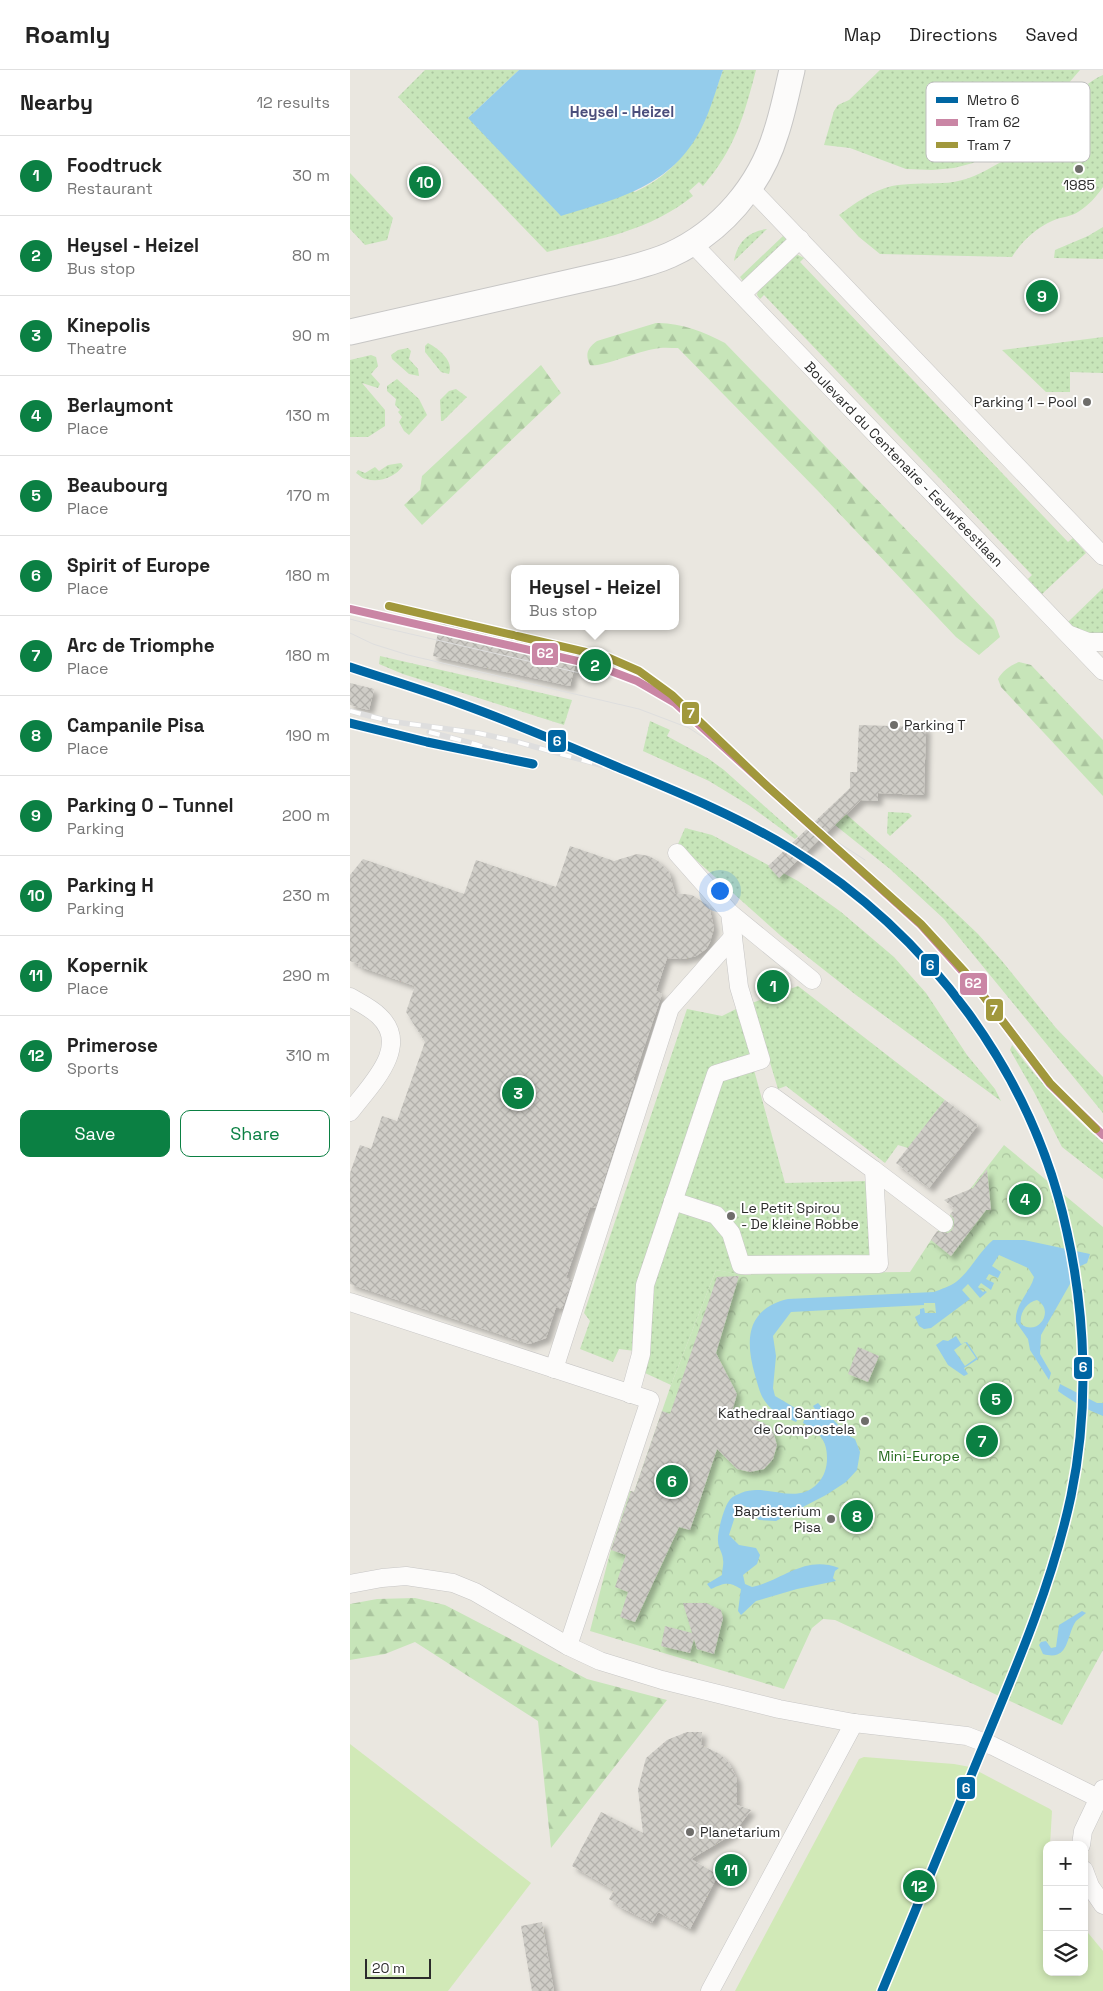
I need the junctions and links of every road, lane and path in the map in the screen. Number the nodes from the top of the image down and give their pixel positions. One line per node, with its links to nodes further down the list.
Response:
1 (792, 70): 2 (street)
2 (750, 188): 3 (street); 4 (street)
3 (800, 239): 5 (street); 7 (street)
4 (692, 243): 5 (street, Boulevard du Centenaire - Eeuwfeestlaan); 6 (street)
5 (742, 294): 8 (street, Boulevard du Centenaire - Eeuwfeestlaan)
6 (350, 332)
7 (1103, 556)
8 (1067, 634): 9 (street, Boulevard du Centenaire - Eeuwfeestlaan); 10 (street, Boulevard du Centenaire - Eeuwfeestlaan)
9 (1103, 642)
10 (1103, 671)
11 (677, 853): 12 (street)
12 (730, 913): 13 (street); 14 (street)
13 (733, 938): 19 (street); 22 (street)
14 (812, 980)
15 (350, 997): 17 (street)
16 (772, 1096): 18 (street)
17 (350, 1112)
18 (874, 1170): 19 (street); 20 (street)
19 (674, 1201): 23 (street)
20 (944, 1222)
21 (350, 1302): 22 (street)
22 (554, 1369): 23 (street)
23 (630, 1394): 25 (street)
24 (350, 1584): 25 (street)
25 (568, 1646): 26 (street)
26 (854, 1723): 27 (street); 31 (street)
27 (1100, 1793): 28 (street)
28 (1082, 1841)
29 (1088, 1881): 30 (street)
30 (1103, 1905)
31 (710, 1991)

